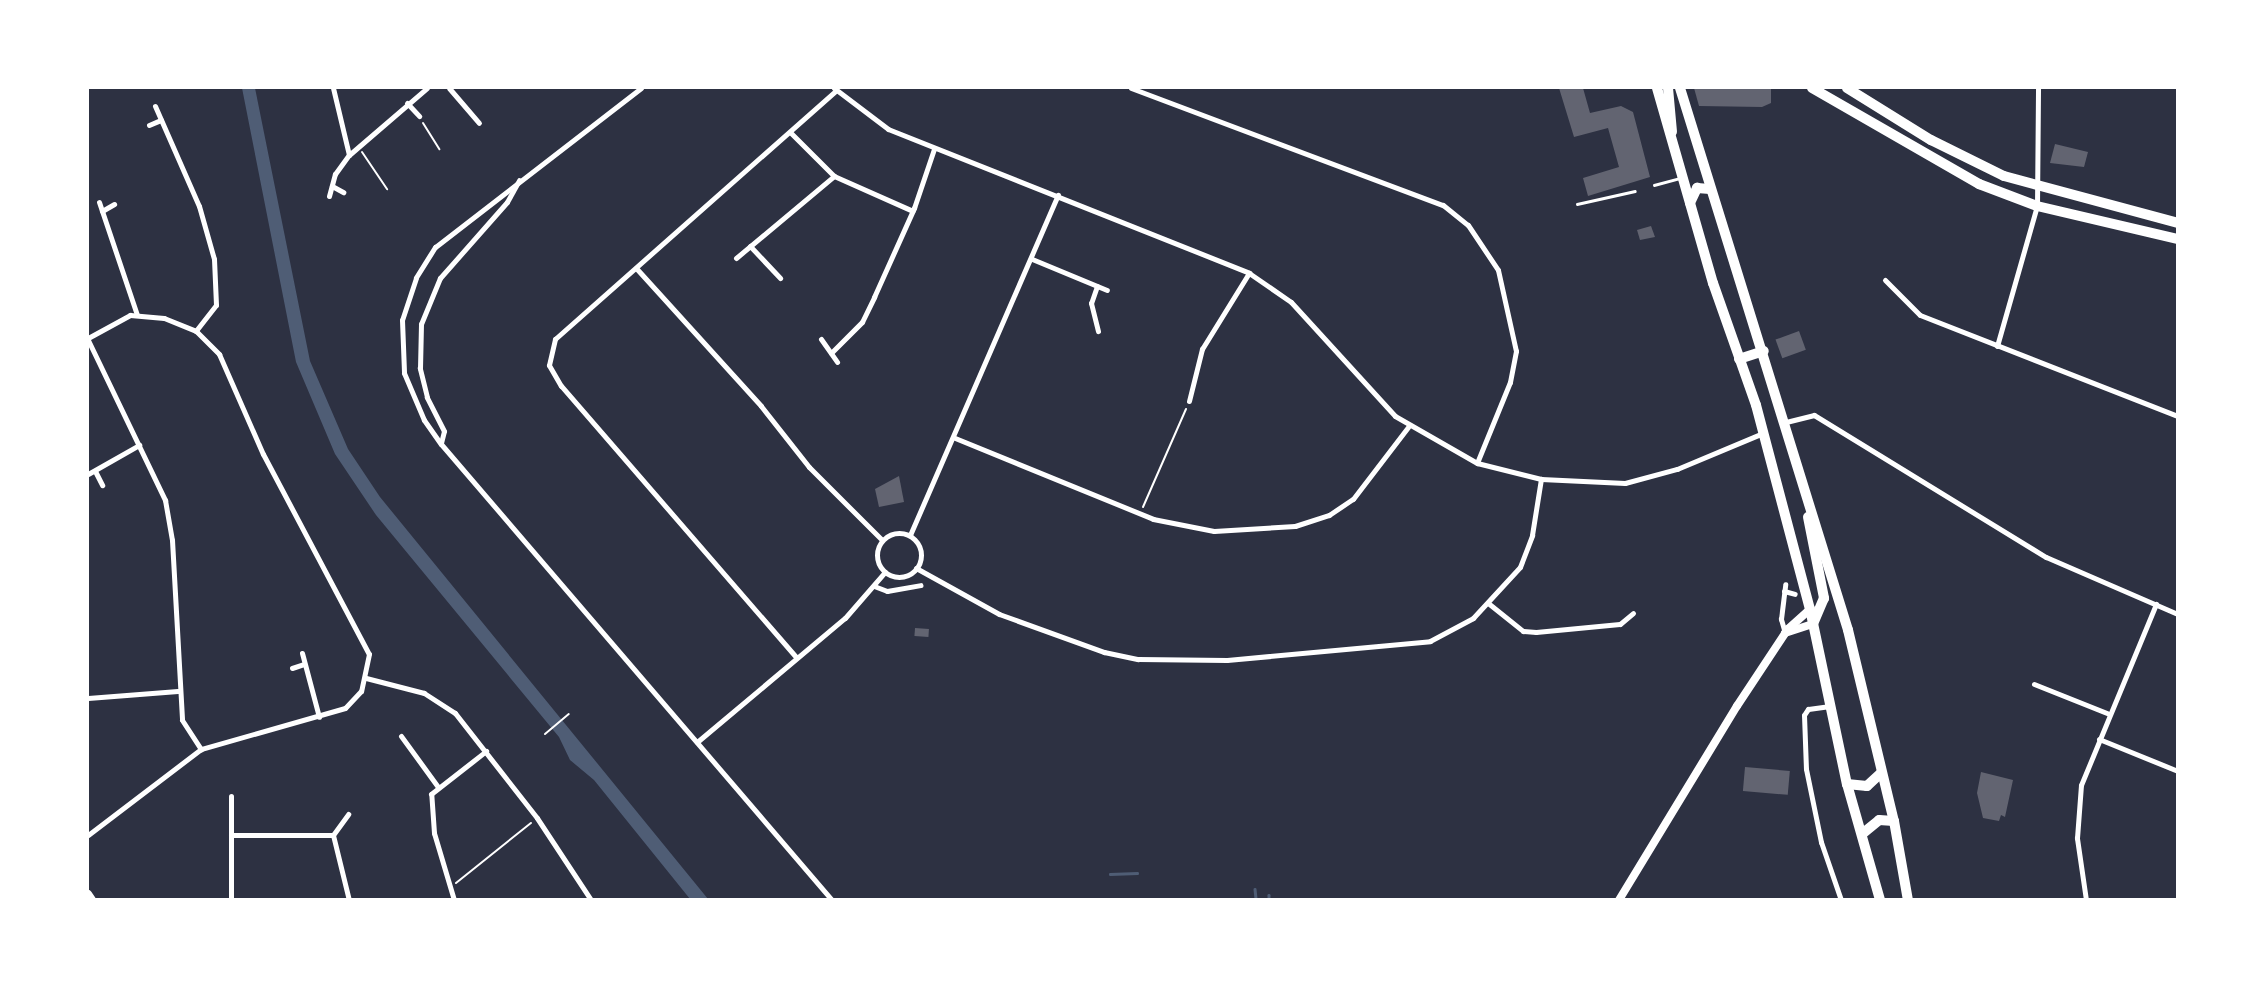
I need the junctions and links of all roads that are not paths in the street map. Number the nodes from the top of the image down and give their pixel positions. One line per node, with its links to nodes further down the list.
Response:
1 (333, 88): 21 (street)
2 (427, 88): 13 (street)
3 (449, 88): 17 (street)
4 (641, 88): 25 (street)
5 (1131, 88): 70 (street)
6 (1657, 88): 22 (highway)
7 (1668, 88): 22 (highway)
8 (1680, 88): 29 (highway)
9 (1812, 88): 38 (highway)
10 (1847, 88): 28 (highway)
11 (2038, 88): 28 (street)
12 (835, 89): 19 (street); 20 (street)
13 (407, 103): 15 (street); 21 (street)
14 (155, 106): 16 (street)
15 (419, 116)
16 (161, 120): 18 (street); 53 (street)
17 (479, 122)
18 (149, 125)
19 (790, 132): 23 (street); 46 (street)
20 (934, 149): 32 (street); 40 (street)
21 (349, 155): 26 (street)
22 (1674, 157): 24 (highway)
23 (834, 176): 40 (street); 43 (street)
24 (1681, 178): 27 (lane); 37 (highway)
25 (519, 180): 68 (street); 68 (street)
26 (332, 186): 31 (street); 33 (street)
27 (1654, 186)
28 (2034, 186): 38 (street); 41 (highway)
29 (1710, 189): 37 (highway); 58 (highway)
30 (1635, 191): 36 (lane)
31 (343, 192)
32 (1058, 195): 45 (street); 47 (street)
33 (329, 196)
34 (99, 202): 39 (street)
35 (114, 204): 39 (street)
36 (1577, 204)
37 (1690, 204): 60 (highway)
38 (2037, 206): 42 (highway); 57 (street)
39 (102, 211): 52 (street)
40 (913, 211): 59 (street)
41 (2178, 223)
42 (2178, 239)
43 (750, 246): 44 (street); 48 (street)
44 (736, 258)
45 (1032, 259): 50 (street); 67 (street)
46 (635, 268): 77 (street); 93 (street)
47 (1249, 272): 62 (street); 65 (street)
48 (780, 278)
49 (1885, 281): 57 (street)
50 (1097, 286): 51 (street); 54 (street)
51 (1107, 290)
52 (137, 315): 53 (street); 55 (street)
53 (196, 331): 96 (street)
54 (1098, 331)
55 (88, 339): 69 (street)
56 (821, 339): 59 (street)
57 (1997, 346): 63 (street)
58 (1763, 351): 60 (highway); 64 (highway)
59 (831, 353): 61 (street)
60 (1739, 359): 66 (highway)
61 (837, 362)
62 (1189, 401)
63 (2178, 416)
64 (1786, 422): 73 (highway); 86 (street)
65 (1408, 427): 67 (street); 70 (street)
66 (1763, 433): 74 (street); 87 (highway)
67 (955, 438): 76 (street)
68 (441, 444): 106 (street)
69 (139, 445): 71 (street); 99 (street)
70 (1477, 463): 74 (street)
71 (95, 471): 72 (street); 75 (street)
72 (88, 474)
73 (1801, 475): 90 (highway); 110 (highway)
74 (1541, 479): 85 (street)
75 (102, 485)
76 (910, 535): 77 (street); 78 (street)
77 (882, 540): 79 (street)
78 (916, 568): 79 (street); 85 (street)
79 (885, 572): 82 (street)
80 (1785, 584): 83 (street)
81 (920, 585): 82 (street)
82 (874, 586): 93 (street)
83 (1784, 591): 84 (street); 91 (street)
84 (1795, 594)
85 (1488, 603): 88 (street)
86 (2156, 604): 89 (street); 102 (street)
87 (1810, 609): 90 (highway); 91 (main road)
88 (1633, 613)
89 (2178, 614)
90 (1813, 624): 91 (main road); 101 (highway)
91 (1785, 633): 127 (main road)
92 (302, 653): 94 (street)
93 (796, 657): 106 (street)
94 (304, 664): 95 (street); 103 (street)
95 (292, 668)
96 (366, 678): 103 (street); 108 (street)
97 (2034, 684): 102 (street)
98 (91, 689): 100 (street)
99 (178, 691): 100 (street); 107 (street)
100 (90, 698)
101 (1830, 706): 111 (highway); 128 (street)
102 (2107, 713): 105 (street)
103 (319, 717): 107 (street)
104 (401, 736): 112 (street)
105 (2099, 739): 109 (street); 131 (street)
106 (697, 742): 126 (street)
107 (201, 749): 117 (street)
108 (486, 751): 112 (street); 125 (street)
109 (2178, 771)
110 (1881, 773): 111 (highway); 115 (highway)
111 (1847, 785): 116 (highway)
112 (438, 788): 124 (street)
113 (231, 796): 118 (street)
114 (348, 814): 119 (street)
115 (1894, 821): 116 (highway); 130 (highway)
116 (1862, 834): 129 (highway)
117 (88, 835)
118 (231, 835): 119 (street); 122 (street)
119 (333, 835): 123 (street)
120 (88, 894): 121 (main road)
121 (92, 900)
122 (231, 900)
123 (349, 900)
124 (454, 900)
125 (591, 900)
126 (832, 900)
127 (1619, 900)
128 (1841, 900)
129 (1880, 900)
130 (1908, 900)
131 (2086, 900)

